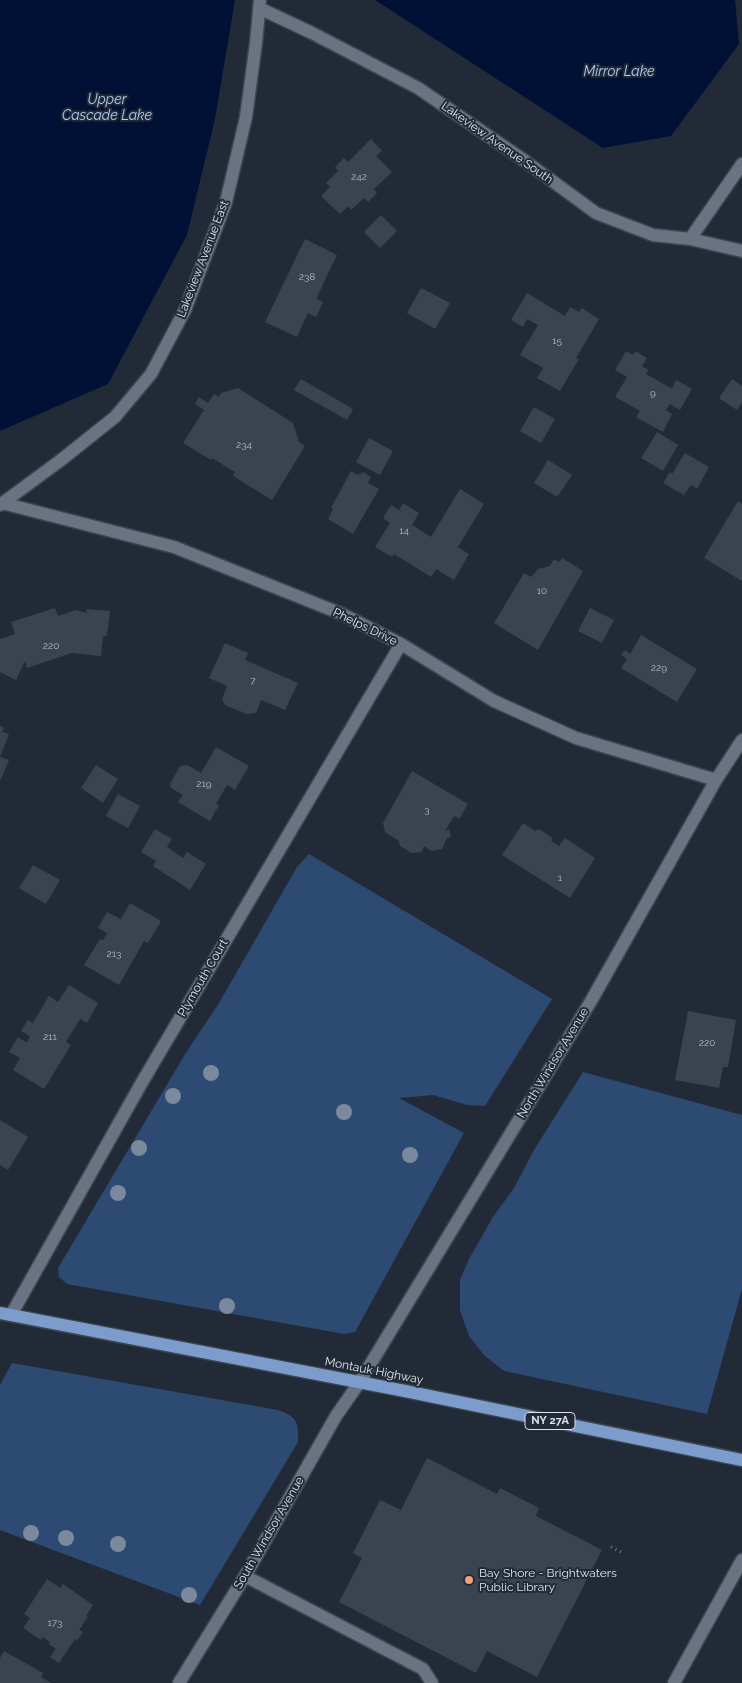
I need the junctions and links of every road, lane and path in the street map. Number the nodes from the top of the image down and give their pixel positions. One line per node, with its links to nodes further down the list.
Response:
1 (259, 4): 3 (street, Lakeview Avenue South); 5 (street, Lakeview Avenue East)
2 (742, 164): 3 (street)
3 (690, 239): 4 (street, Lakeview Avenue South)
4 (742, 251)
5 (1, 504): 6 (street, Phelps Drive)
6 (401, 644): 8 (street, Phelps Drive); 9 (street, Plymouth Court)
7 (742, 740): 8 (street, North Windsor Avenue)
8 (716, 780): 10 (street, North Windsor Avenue)
9 (6, 1314): 10 (main road, Montauk Highway / NY 27A)
10 (359, 1383): 11 (main road, Montauk Highway / NY 27A); 15 (street, South Windsor Avenue)
11 (742, 1460)
12 (611, 1548): 13 (path)
13 (621, 1552)
14 (742, 1560): 18 (street)
15 (245, 1576): 16 (street, South Windsor Avenue); 17 (street)
16 (179, 1683)
17 (432, 1683)
18 (674, 1683)

